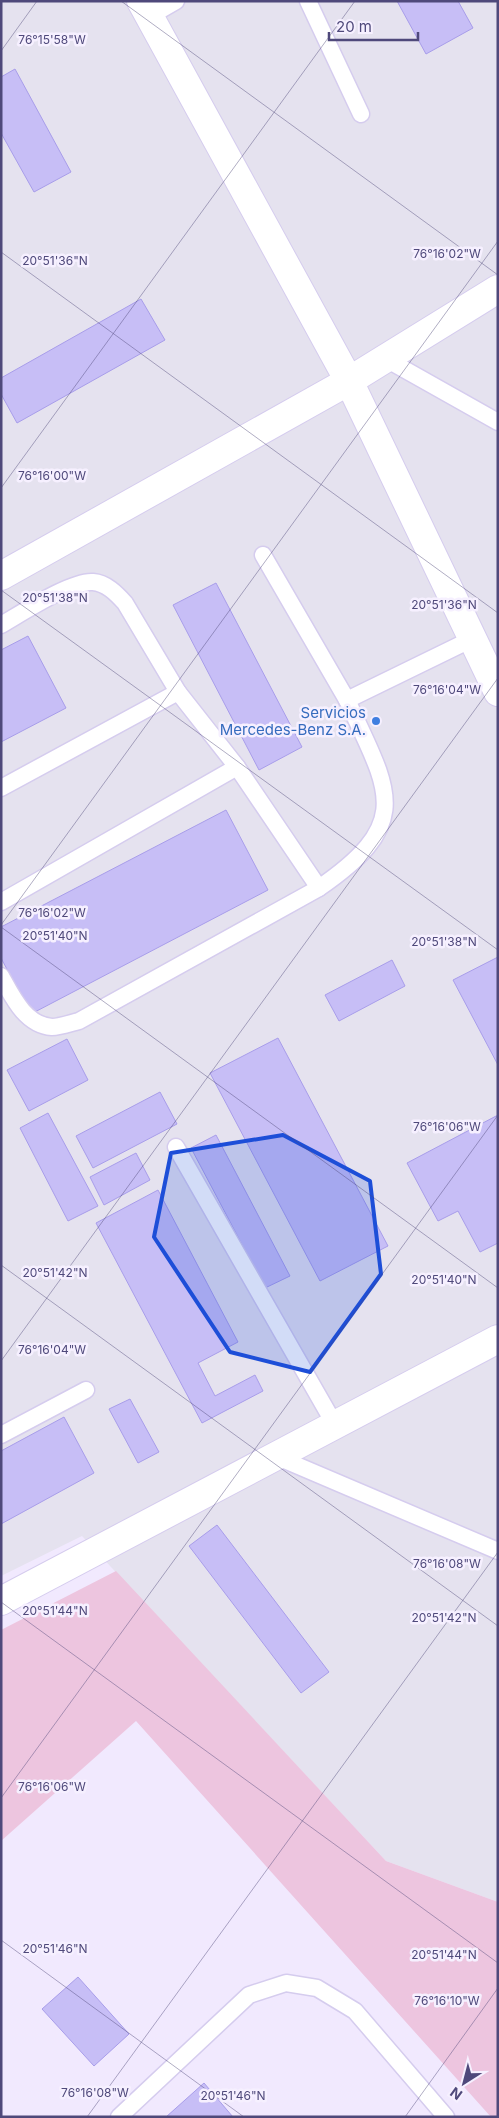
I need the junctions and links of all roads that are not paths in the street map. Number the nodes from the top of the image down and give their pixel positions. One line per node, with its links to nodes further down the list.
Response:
1 (176, 1): 3 (lane)
2 (308, 1): 4 (lane)
3 (145, 8): 7 (street)
4 (361, 114)
5 (498, 289): 6 (street)
6 (386, 359): 7 (street); 8 (lane)
7 (349, 381): 10 (street); 12 (street)
8 (498, 422)
9 (262, 555): 15 (lane)
10 (1, 576)
11 (1, 624): 13 (lane)
12 (472, 638): 14 (street); 15 (lane)
13 (178, 692): 16 (lane); 17 (lane)
14 (498, 692)
15 (347, 700): 18 (lane)
16 (237, 767): 18 (lane); 19 (lane)
17 (1, 788)
18 (319, 888): 20 (lane)
19 (1, 902)
20 (1, 976)
21 (176, 1148): 24 (lane)
22 (498, 1340): 24 (street)
23 (86, 1390): 25 (lane)
24 (335, 1424): 26 (street)
25 (1, 1435)
26 (275, 1456): 27 (lane); 28 (street)
27 (498, 1551)
28 (1, 1601)
29 (119, 2117): 30 (lane)
30 (446, 2117)

